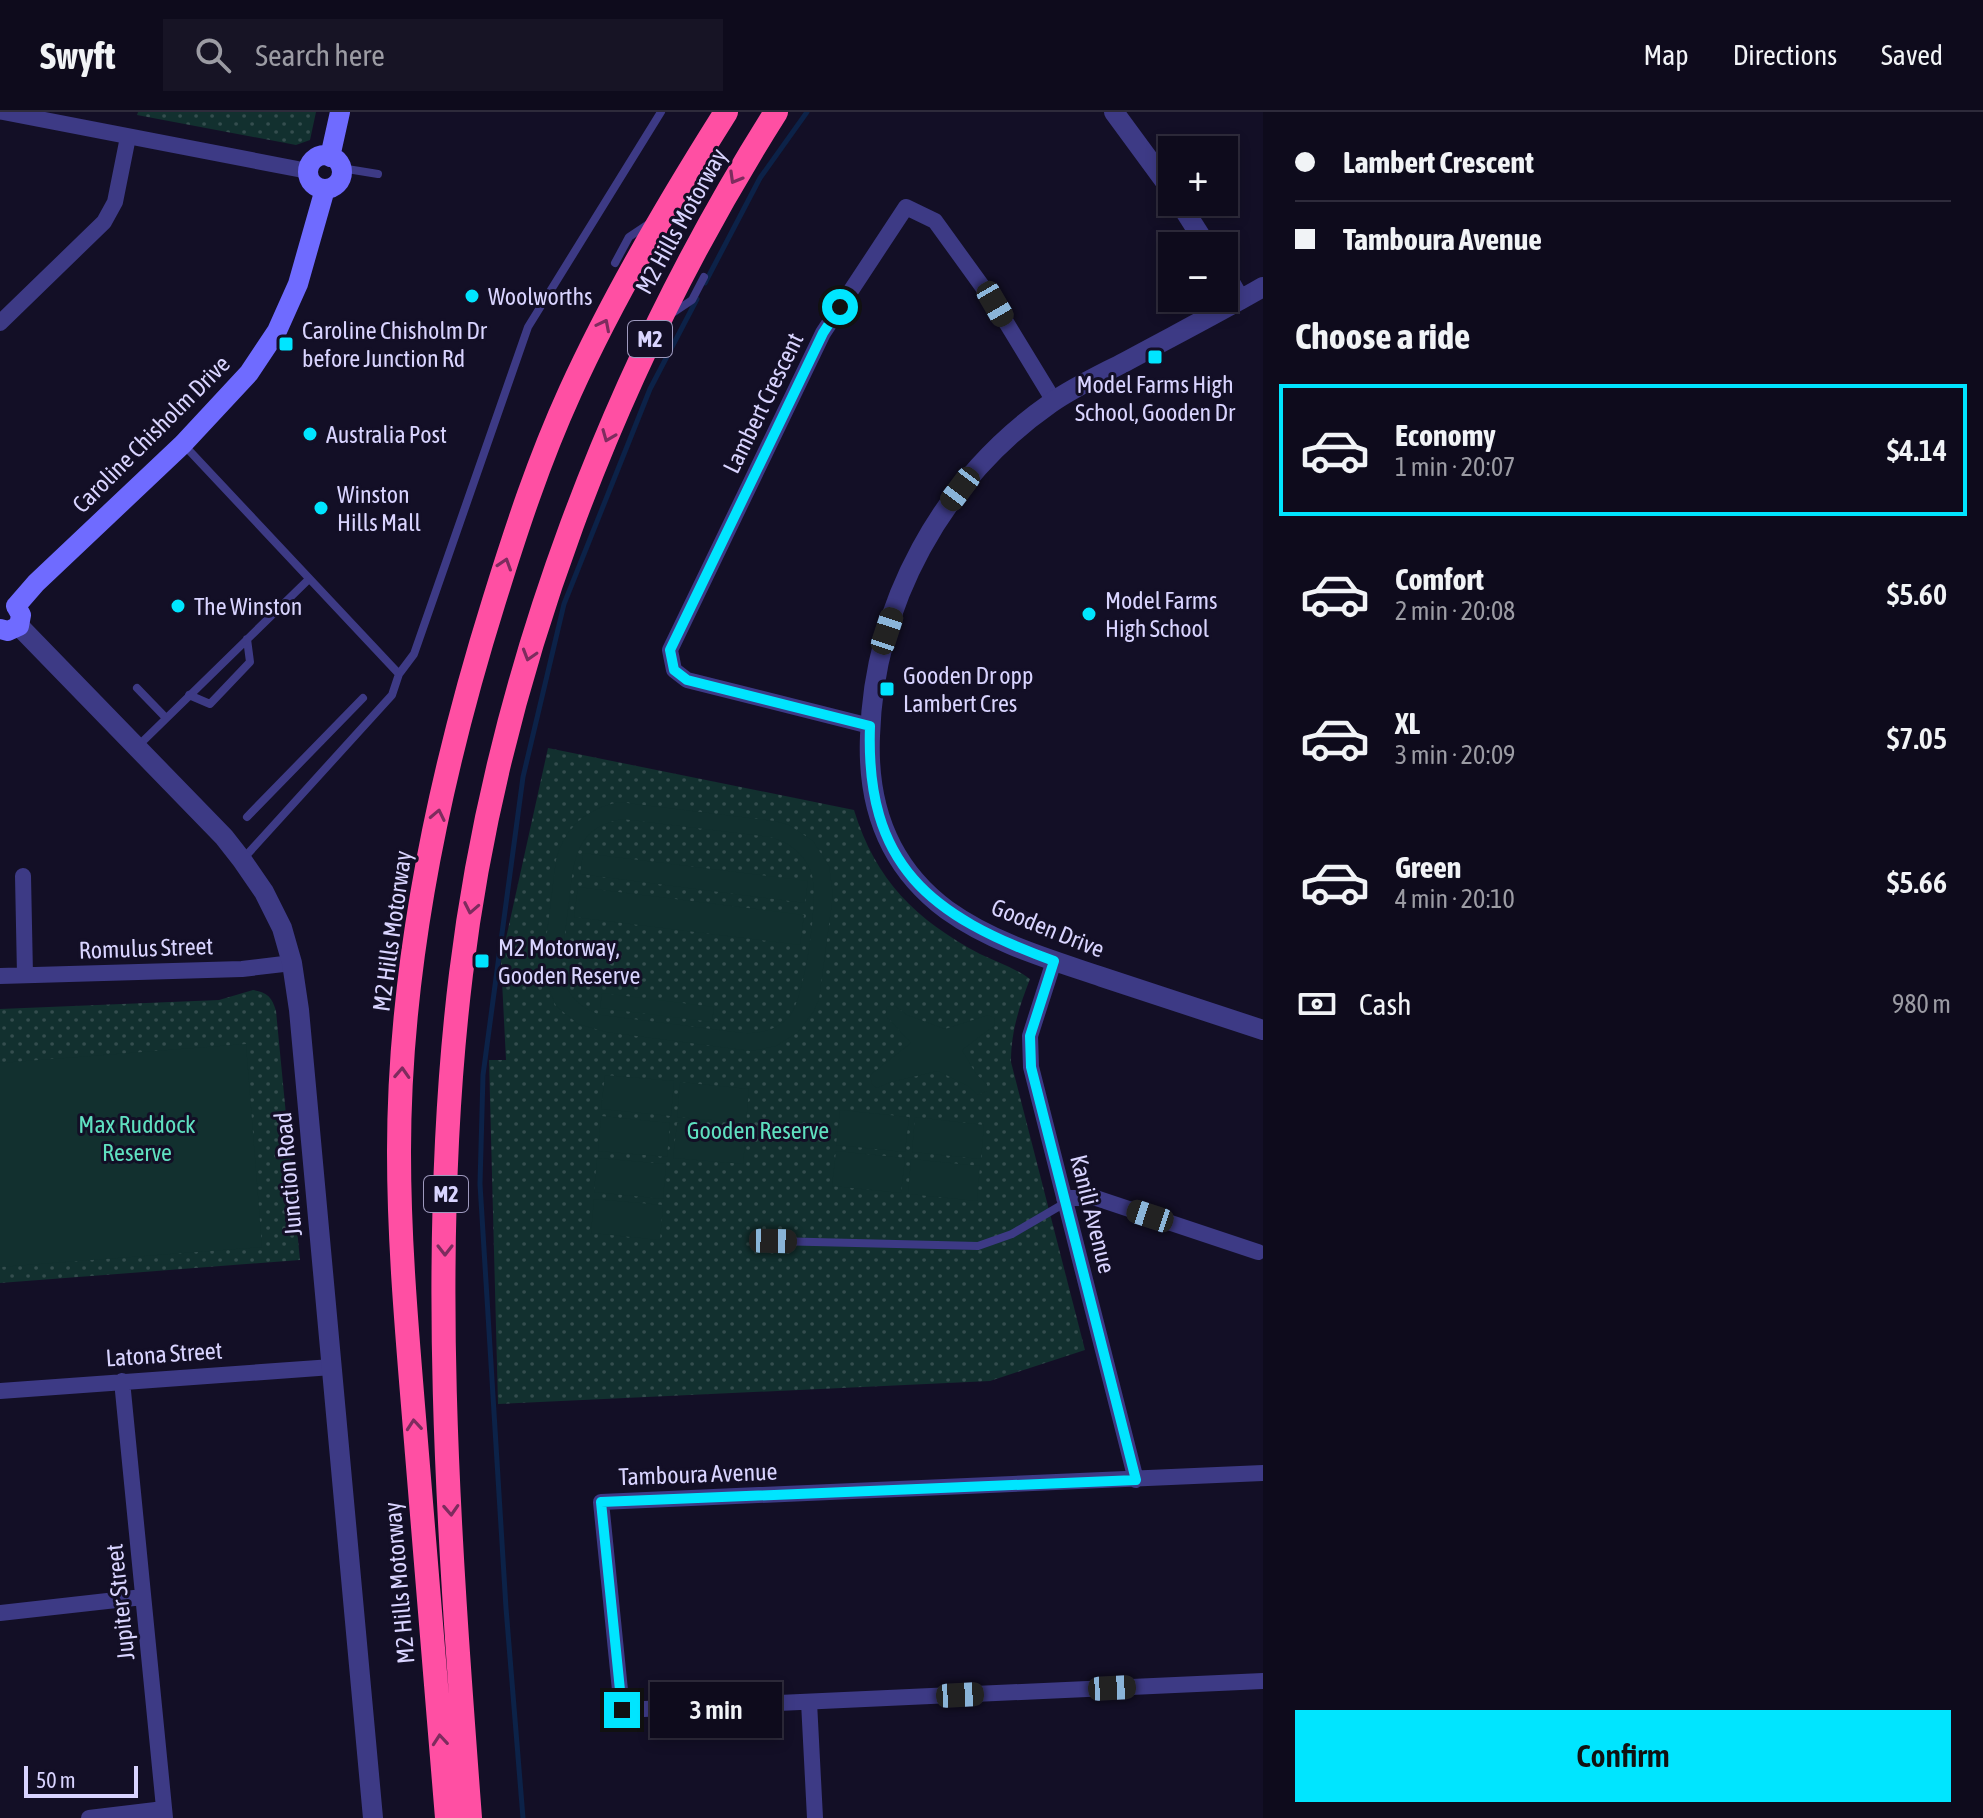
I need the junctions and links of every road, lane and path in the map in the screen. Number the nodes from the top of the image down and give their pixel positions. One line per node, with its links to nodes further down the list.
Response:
1 (3, 112): 7 (street)
2 (340, 112): 8 (main road)
3 (661, 112): 26 (lane)
4 (726, 112): 13 (highway, M2 Hills Motorway / M2)
5 (776, 112): 20 (highway, M2 Hills Motorway / M2, one-way to 20)
6 (1114, 112): 10 (street)
7 (128, 137): 9 (street); 19 (street)
8 (336, 162): 9 (main road); 11 (lane); 12 (main road)
9 (308, 171): 12 (main road)
10 (1158, 172)
11 (378, 174)
12 (325, 189): 22 (main road, Caroline Chisholm Drive)
13 (660, 216): 14 (lane); 56 (highway, M2 Hills Motorway / M2, one-way to 13)
14 (615, 263)
15 (704, 277): 20 (lane)
16 (1263, 287): 18 (street, Gooden Drive)
17 (1238, 296): 18 (street)
18 (1240, 300): 21 (street, Gooden Drive)
19 (0, 323)
20 (657, 324): 57 (highway, M2 Hills Motorway / M2, one-way to 57)
21 (1054, 401): 31 (street, Gooden Drive); 31 (street, Lambert Crescent)
22 (183, 444): 23 (lane); 24 (main road, Caroline Chisholm Drive)
23 (309, 579): 25 (lane); 26 (lane)
24 (9, 617): 32 (street, Junction Road)
25 (247, 639): 28 (lane); 28 (lane)
26 (399, 674): 34 (lane)
27 (137, 688): 30 (lane)
28 (189, 695): 30 (lane)
29 (363, 698): 33 (lane)
30 (166, 718): 32 (lane)
31 (870, 726): 36 (street, Gooden Drive)
32 (137, 748): 34 (street, Junction Road)
33 (247, 817)
34 (242, 860): 37 (street, Junction Road)
35 (23, 876): 38 (street)
36 (1054, 961): 40 (street, Gooden Drive); 41 (street, Kanili Avenue)
37 (292, 963): 38 (street, Romulus Street); 44 (street, Junction Road)
38 (25, 975): 39 (street, Romulus Street)
39 (0, 976)
40 (1263, 1030)
41 (1065, 1200): 42 (lane); 43 (street); 48 (street, Kanili Avenue)
42 (773, 1241)
43 (1258, 1252)
44 (332, 1367): 45 (street, Latona Street); 55 (street, Junction Road)
45 (122, 1381): 46 (street, Latona Street); 49 (street, Jupiter Street)
46 (0, 1391)
47 (1263, 1473): 48 (street, Tamboura Avenue)
48 (1136, 1480): 52 (street, Tamboura Avenue)
49 (143, 1597): 50 (street); 53 (street, Jupiter Street)
50 (0, 1613)
51 (1263, 1681): 52 (street, Tamboura Avenue)
52 (809, 1702): 58 (street)
53 (165, 1814): 54 (street)
54 (89, 1818)
55 (373, 1818)
56 (447, 1818)
57 (470, 1818)
58 (815, 1818)

